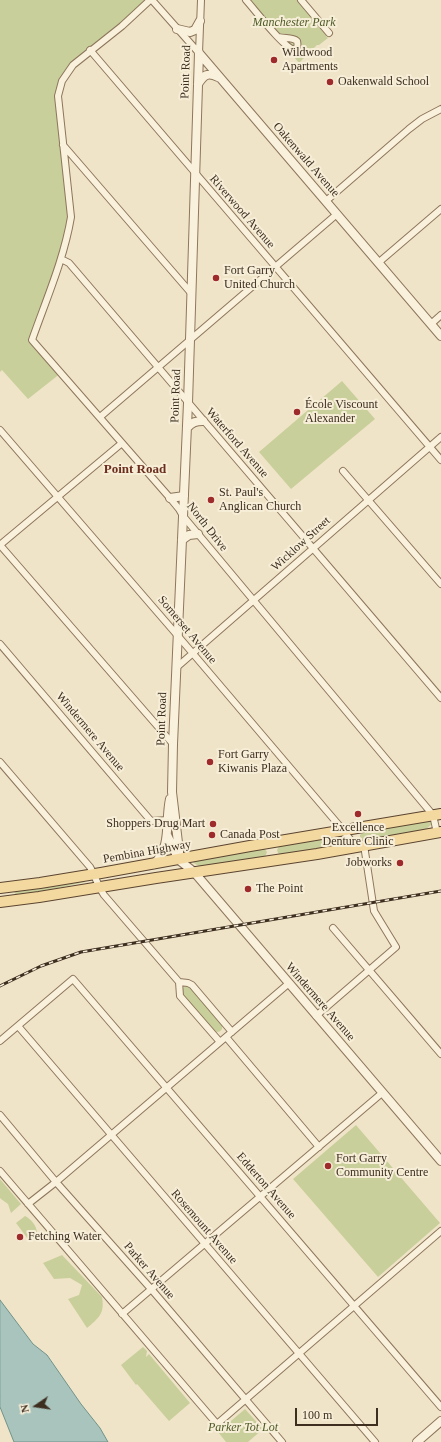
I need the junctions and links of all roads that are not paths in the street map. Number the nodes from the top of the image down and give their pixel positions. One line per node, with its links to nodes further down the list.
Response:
1 (151, 0): 6 (street, Oakenwald Avenue); 9 (street, North Drive)
2 (201, 0): 5 (street, Point Road)
3 (246, 0): 8 (street)
4 (301, 0): 7 (street)
5 (200, 21): 6 (street); 10 (street, Point Road)
6 (178, 29): 10 (street, Oakenwald Avenue)
7 (329, 33)
8 (278, 37)
9 (90, 50): 14 (street, North Drive); 15 (street, Riverwood Avenue)
10 (199, 53): 11 (street, Oakenwald Avenue); 12 (street, Point Road)
11 (220, 78): 12 (street); 16 (street, Oakenwald Avenue)
12 (198, 84): 15 (street, Point Road)
13 (441, 109): 16 (street)
14 (63, 145): 19 (street, North Drive); 22 (street)
15 (196, 174): 21 (street, Riverwood Avenue); 22 (street, Point Road)
16 (326, 201): 18 (street, Oakenwald Avenue)
17 (441, 209): 20 (street)
18 (337, 214): 20 (street, Oakenwald Avenue); 21 (street)
19 (61, 259): 27 (street, Waterford Avenue); 29 (street, North Drive)
20 (378, 263): 24 (street, Oakenwald Avenue)
21 (275, 268): 26 (street); 35 (street, Riverwood Avenue)
22 (191, 293): 26 (street, Point Road)
23 (441, 315): 24 (street)
24 (430, 324): 25 (street, Oakenwald Avenue)
25 (441, 336)
26 (190, 340): 27 (street); 28 (street, Point Road)
27 (158, 367): 28 (street, Waterford Avenue); 29 (street)
28 (188, 403): 30 (street, Waterford Avenue); 31 (street, Point Road)
29 (100, 417): 34 (street, North Drive)
30 (204, 421): 31 (street); 46 (street, Waterford Avenue)
31 (187, 428): 38 (street, Point Road)
32 (0, 430): 39 (street, Somerset Avenue)
33 (441, 437): 35 (street, Wicklow Street)
34 (122, 443): 39 (street); 40 (street, North Drive)
35 (430, 447): 36 (street, Riverwood Avenue); 41 (street, Wicklow Street)
36 (441, 460)
37 (343, 471): 41 (street)
38 (184, 496): 40 (street); 42 (street, Point Road)
39 (58, 497): 45 (street); 49 (street, Somerset Avenue)
40 (170, 498): 42 (street, North Drive)
41 (369, 499): 46 (street, Wicklow Street); 47 (street)
42 (183, 516): 43 (street, North Drive); 44 (street, Point Road)
43 (198, 534): 44 (street); 48 (street, North Drive)
44 (182, 540): 49 (street, Point Road)
45 (0, 545): 54 (street)
46 (313, 549): 48 (street, Wicklow Street); 53 (street, Waterford Avenue)
47 (441, 584)
48 (254, 601): 51 (street, Wicklow Street); 57 (street, North Drive)
49 (178, 636): 51 (street, Somerset Avenue); 52 (street, Point Road)
50 (0, 644): 58 (street, Windermere Avenue)
51 (193, 654): 52 (street, Wicklow Street); 60 (street, Somerset Avenue)
52 (177, 667): 54 (street, Point Road)
53 (441, 698)
54 (173, 744): 56 (street, Point Road)
55 (0, 762): 67 (street)
56 (172, 792): 58 (street, Point Road); 59 (street, Point Road)
57 (437, 814): 60 (main road, Pembina Highway); 61 (street, North Drive)
58 (168, 820): 59 (street); 62 (street, Point Road)
59 (176, 827): 64 (street, Point Road)
60 (343, 830): 63 (street, Somerset Avenue); 64 (main road, Pembina Highway)
61 (439, 833): 63 (main road)
62 (167, 836): 64 (street); 65 (street, Point Road)
63 (360, 846): 66 (main road); 73 (street)
64 (179, 860): 65 (main road, Pembina Highway); 66 (street, Windermere Avenue); 68 (main road)
65 (154, 864): 67 (main road, Pembina Highway)
66 (194, 872): 68 (main road); 75 (street, Windermere Avenue)
67 (94, 874): 69 (main road, Pembina Highway); 70 (street)
68 (156, 878): 70 (main road)
69 (1, 887): 71 (street)
70 (99, 888): 71 (main road); 74 (street)
71 (2, 902)
72 (333, 928): 73 (street)
73 (369, 970): 76 (street); 82 (street)
74 (179, 982): 78 (street); 81 (street)
75 (288, 984): 76 (street, Windermere Avenue); 78 (street)
76 (316, 1016): 84 (street, Windermere Avenue)
77 (18, 1026): 80 (street); 83 (street, Edderton Avenue); 86 (street, Rosemount Avenue)
78 (232, 1032): 79 (street)
79 (226, 1037): 81 (street); 87 (street)
80 (0, 1041)
81 (220, 1042): 83 (street)
82 (441, 1054)
83 (167, 1088): 86 (street); 91 (street, Edderton Avenue)
84 (382, 1093): 87 (street); 88 (street, Windermere Avenue)
85 (0, 1115): 90 (street, Parker Avenue)
86 (111, 1135): 90 (street); 94 (street, Rosemount Avenue)
87 (319, 1147): 91 (street)
88 (441, 1161)
89 (0, 1171): 92 (street)
90 (56, 1182): 92 (street); 95 (street, Parker Avenue)
91 (261, 1197): 94 (street); 96 (street, Edderton Avenue)
92 (28, 1204): 97 (street)
93 (441, 1231): 96 (street)
94 (204, 1245): 95 (street); 98 (street, Rosemount Avenue)
95 (152, 1290): 97 (street); 99 (street, Parker Avenue)
96 (354, 1307): 98 (street); 100 (street, Edderton Avenue)
97 (122, 1314): 99 (street)
98 (299, 1354): 99 (street); 103 (street, Rosemount Avenue)
99 (246, 1400): 102 (street, Parker Avenue)
100 (441, 1407)
101 (441, 1421): 104 (street)
102 (282, 1442)
103 (375, 1442)
104 (416, 1442)

